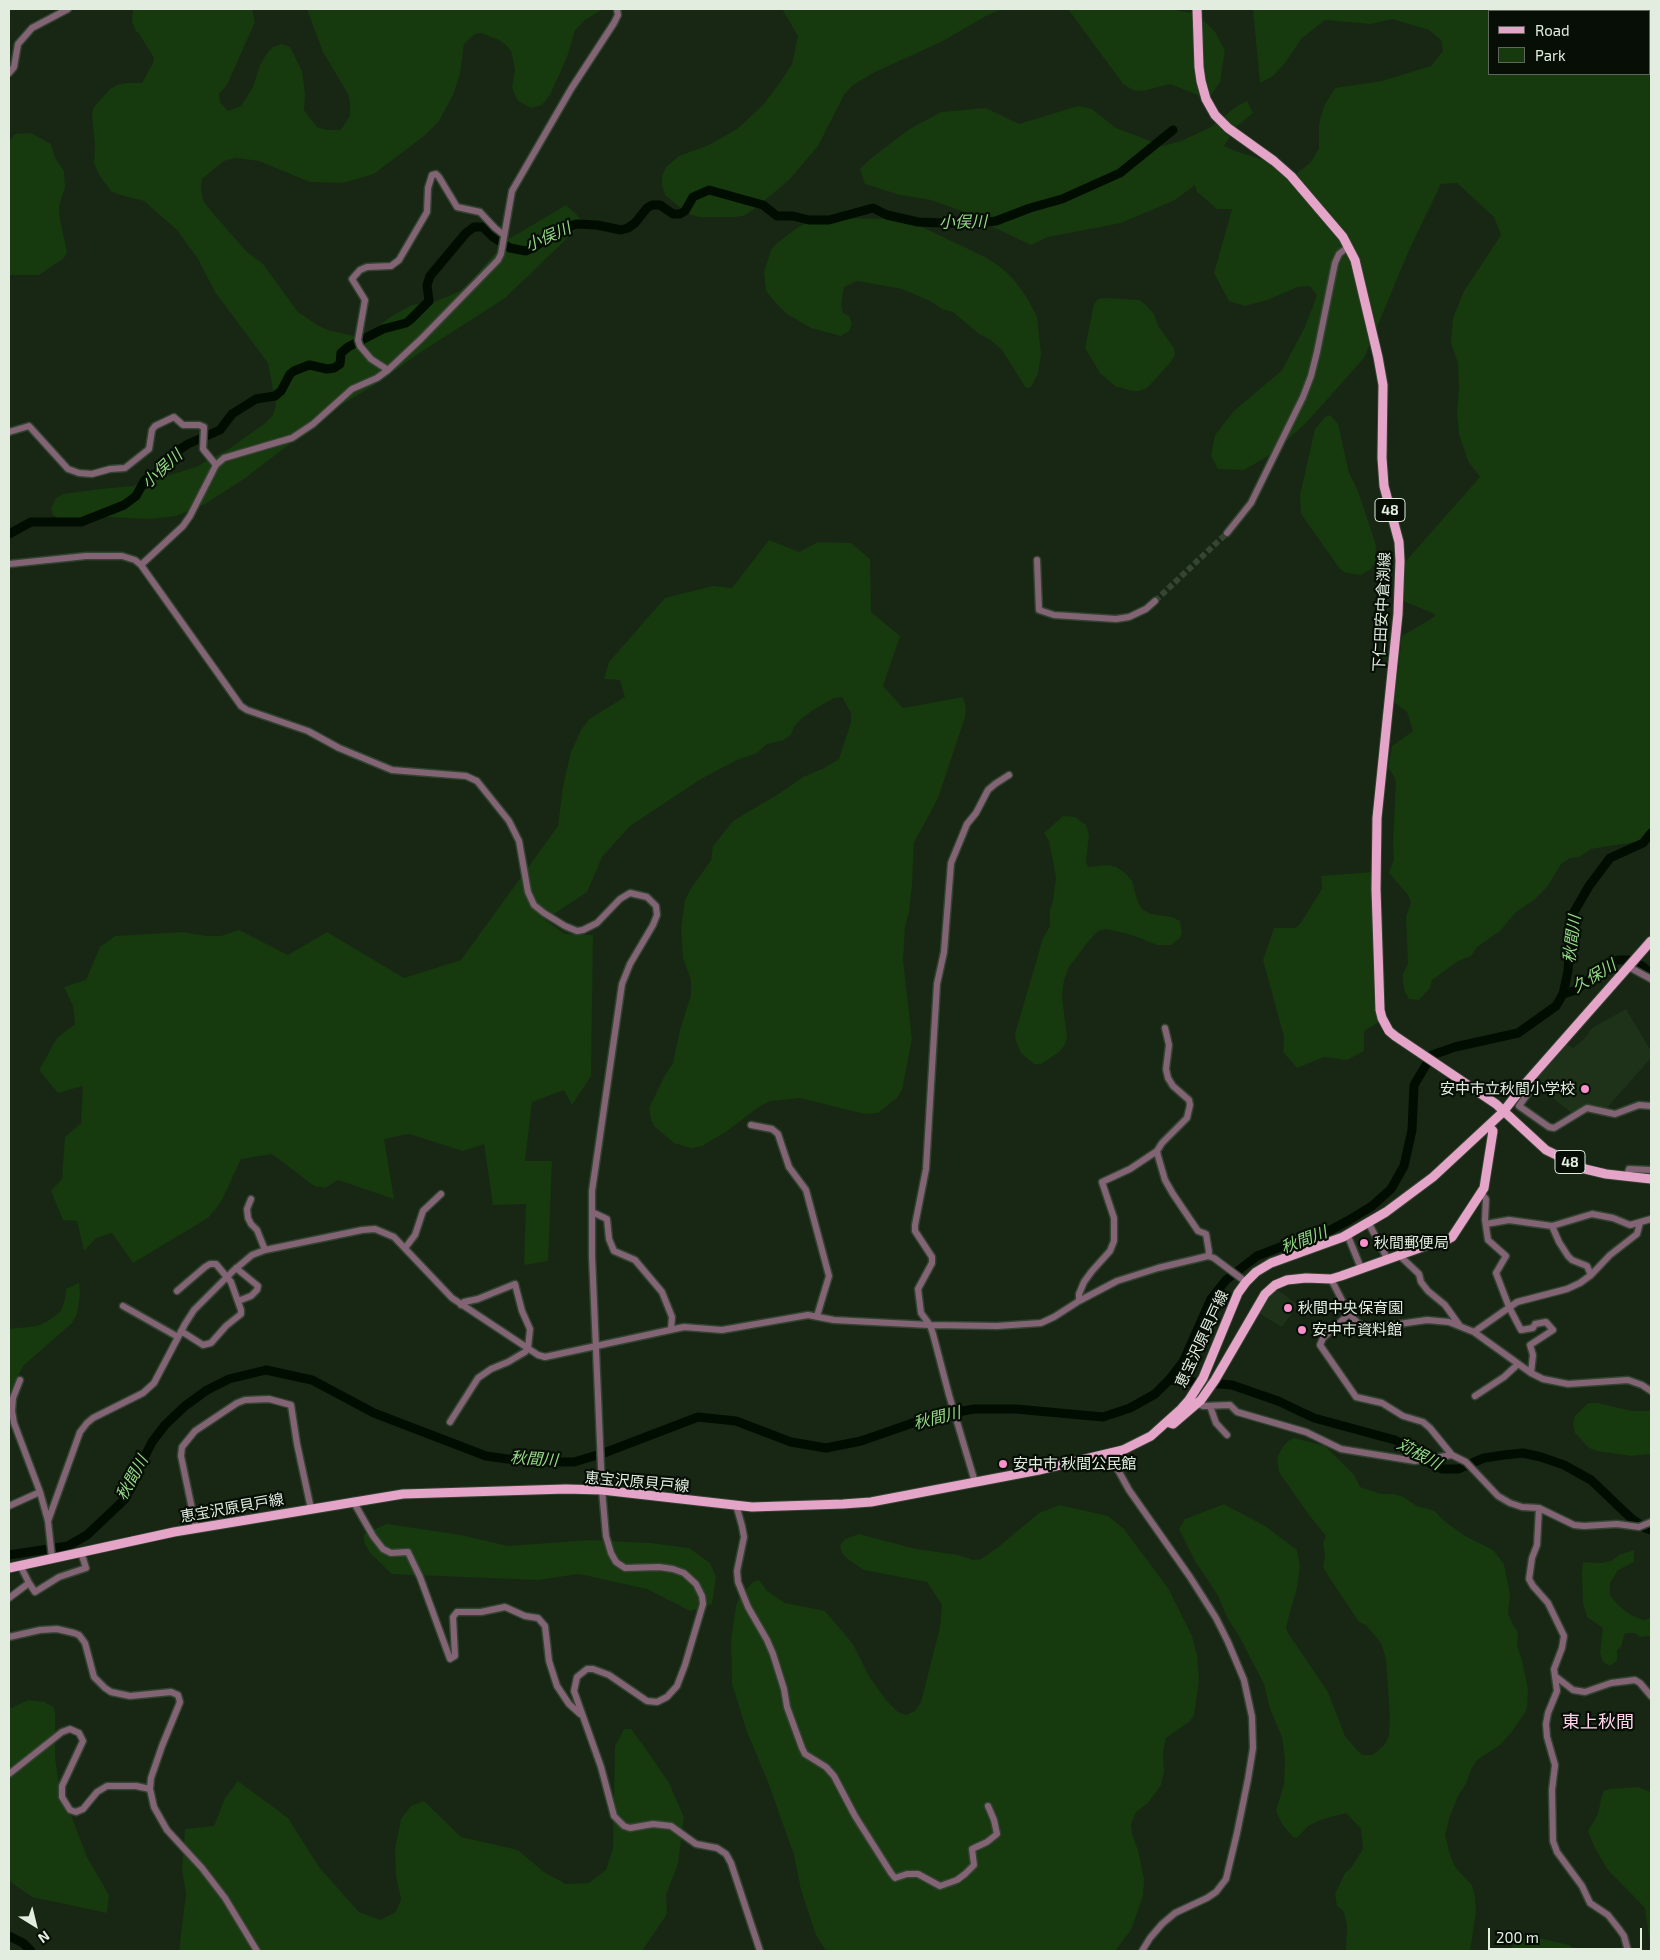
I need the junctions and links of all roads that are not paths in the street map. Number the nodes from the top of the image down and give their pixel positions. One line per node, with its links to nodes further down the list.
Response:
1 (68, 9): 4 (street)
2 (618, 9): 5 (street)
3 (1197, 9): 6 (main road, 下仁田安中倉渕線 / 48)
4 (9, 73)
5 (504, 235): 7 (street); 7 (street)
6 (1349, 246): 10 (street); 22 (main road, 下仁田安中倉渕線 / 48)
7 (388, 370): 9 (street)
8 (9, 432): 9 (street)
9 (216, 465): 13 (street)
10 (1227, 533)
11 (1037, 560): 14 (street)
12 (9, 564): 13 (street)
13 (141, 565): 32 (street)
14 (1155, 601)
15 (1009, 775): 58 (street)
16 (1651, 941): 17 (main road, 恵宝沢原貝戸線)
17 (1632, 963): 18 (street); 20 (main road, 恵宝沢原貝戸線)
18 (1651, 979)
19 (1165, 1028): 25 (street)
20 (1525, 1084): 21 (street); 22 (main road, 恵宝沢原貝戸線)
21 (1651, 1106)
22 (1503, 1112): 24 (main road, 恵宝沢原貝戸線); 27 (main road, 48)
23 (751, 1125): 57 (street)
24 (1488, 1126): 30 (main road, 恵宝沢原貝戸線); 34 (main road, 恵宝沢原貝戸線)
25 (1157, 1151): 41 (street); 51 (street)
26 (1651, 1170): 27 (street)
27 (1627, 1177): 28 (main road, 48)
28 (1651, 1179)
29 (441, 1194): 39 (street)
30 (1482, 1194): 36 (street); 42 (main road, 恵宝沢原貝戸線)
31 (251, 1199): 40 (street)
32 (592, 1212): 60 (street); 63 (street)
33 (1651, 1219): 35 (street)
34 (1368, 1222): 38 (main road, 恵宝沢原貝戸線); 43 (street)
35 (1640, 1223): 37 (street); 46 (street)
36 (1486, 1224): 37 (street); 55 (street)
37 (1552, 1226): 46 (street)
38 (1347, 1234): 45 (street); 49 (main road, 恵宝沢原貝戸線)
39 (405, 1248): 40 (street); 53 (street)
40 (265, 1250): 44 (street)
41 (1208, 1256): 49 (street); 51 (street)
42 (1400, 1256): 43 (main road, 恵宝沢原貝戸線); 59 (street)
43 (1388, 1260): 45 (main road, 恵宝沢原貝戸線)
44 (236, 1268): 47 (street); 52 (street)
45 (1361, 1268): 48 (main road, 恵宝沢原貝戸線)
46 (1591, 1275): 55 (street)
47 (226, 1278): 50 (street); 52 (street); 62 (street)
48 (1331, 1279): 56 (street); 70 (main road, 恵宝沢原貝戸線)
49 (1243, 1280): 73 (main road, 恵宝沢原貝戸線)
50 (177, 1291)
51 (1079, 1300): 58 (street)
52 (238, 1301): 62 (street)
53 (461, 1305): 64 (street); 64 (street)
54 (123, 1306): 62 (street)
55 (1509, 1307): 61 (street); 66 (street)
56 (1349, 1314): 59 (street); 76 (street)
57 (817, 1316): 58 (street); 60 (street)
58 (930, 1325): 77 (street)
59 (1460, 1326): 61 (street)
60 (672, 1329): 63 (street)
61 (1474, 1332): 65 (street)
62 (180, 1334): 85 (street)
63 (596, 1346): 64 (street); 78 (street)
64 (528, 1348): 72 (street)
65 (1518, 1364): 66 (street); 69 (street)
66 (1531, 1373): 68 (street)
67 (20, 1380): 79 (street)
68 (1651, 1391)
69 (1475, 1396)
70 (1198, 1404): 71 (street); 73 (main road, 恵宝沢原貝戸線)
71 (1210, 1406): 74 (street); 76 (street)
72 (450, 1422)
73 (1167, 1422): 75 (main road, 恵宝沢原貝戸線)
74 (1227, 1435)
75 (1111, 1452): 77 (main road, 恵宝沢原貝戸線); 103 (street)
76 (1452, 1455): 83 (street)
77 (975, 1482): 82 (main road, 恵宝沢原貝戸線)
78 (602, 1490): 80 (main road, 恵宝沢原貝戸線); 82 (main road, 恵宝沢原貝戸線); 97 (street)
79 (40, 1492): 81 (street); 85 (street)
80 (353, 1501): 84 (main road, 恵宝沢原貝戸線); 97 (street)
81 (9, 1506)
82 (736, 1506): 100 (street)
83 (1539, 1508): 86 (street); 95 (street)
84 (311, 1509): 87 (main road, 恵宝沢原貝戸線); 87 (street)
85 (48, 1521): 89 (street)
86 (1651, 1522)
87 (196, 1528): 88 (main road, 恵宝沢原貝戸線)
88 (81, 1552): 89 (main road, 恵宝沢原貝戸線); 92 (street)
89 (52, 1556): 90 (main road, 恵宝沢原貝戸線)
90 (20, 1565): 91 (main road, 恵宝沢原貝戸線); 92 (street)
91 (9, 1568)
92 (29, 1583): 93 (street)
93 (9, 1598)
94 (9, 1636): 99 (street)
95 (1555, 1676): 96 (street); 104 (street)
96 (1651, 1696)
97 (581, 1714): 102 (street)
98 (9, 1774): 99 (street)
99 (150, 1789): 101 (street)
100 (988, 1806)
101 (257, 1951)
102 (760, 1951)
103 (1142, 1951)
104 (1628, 1951)

